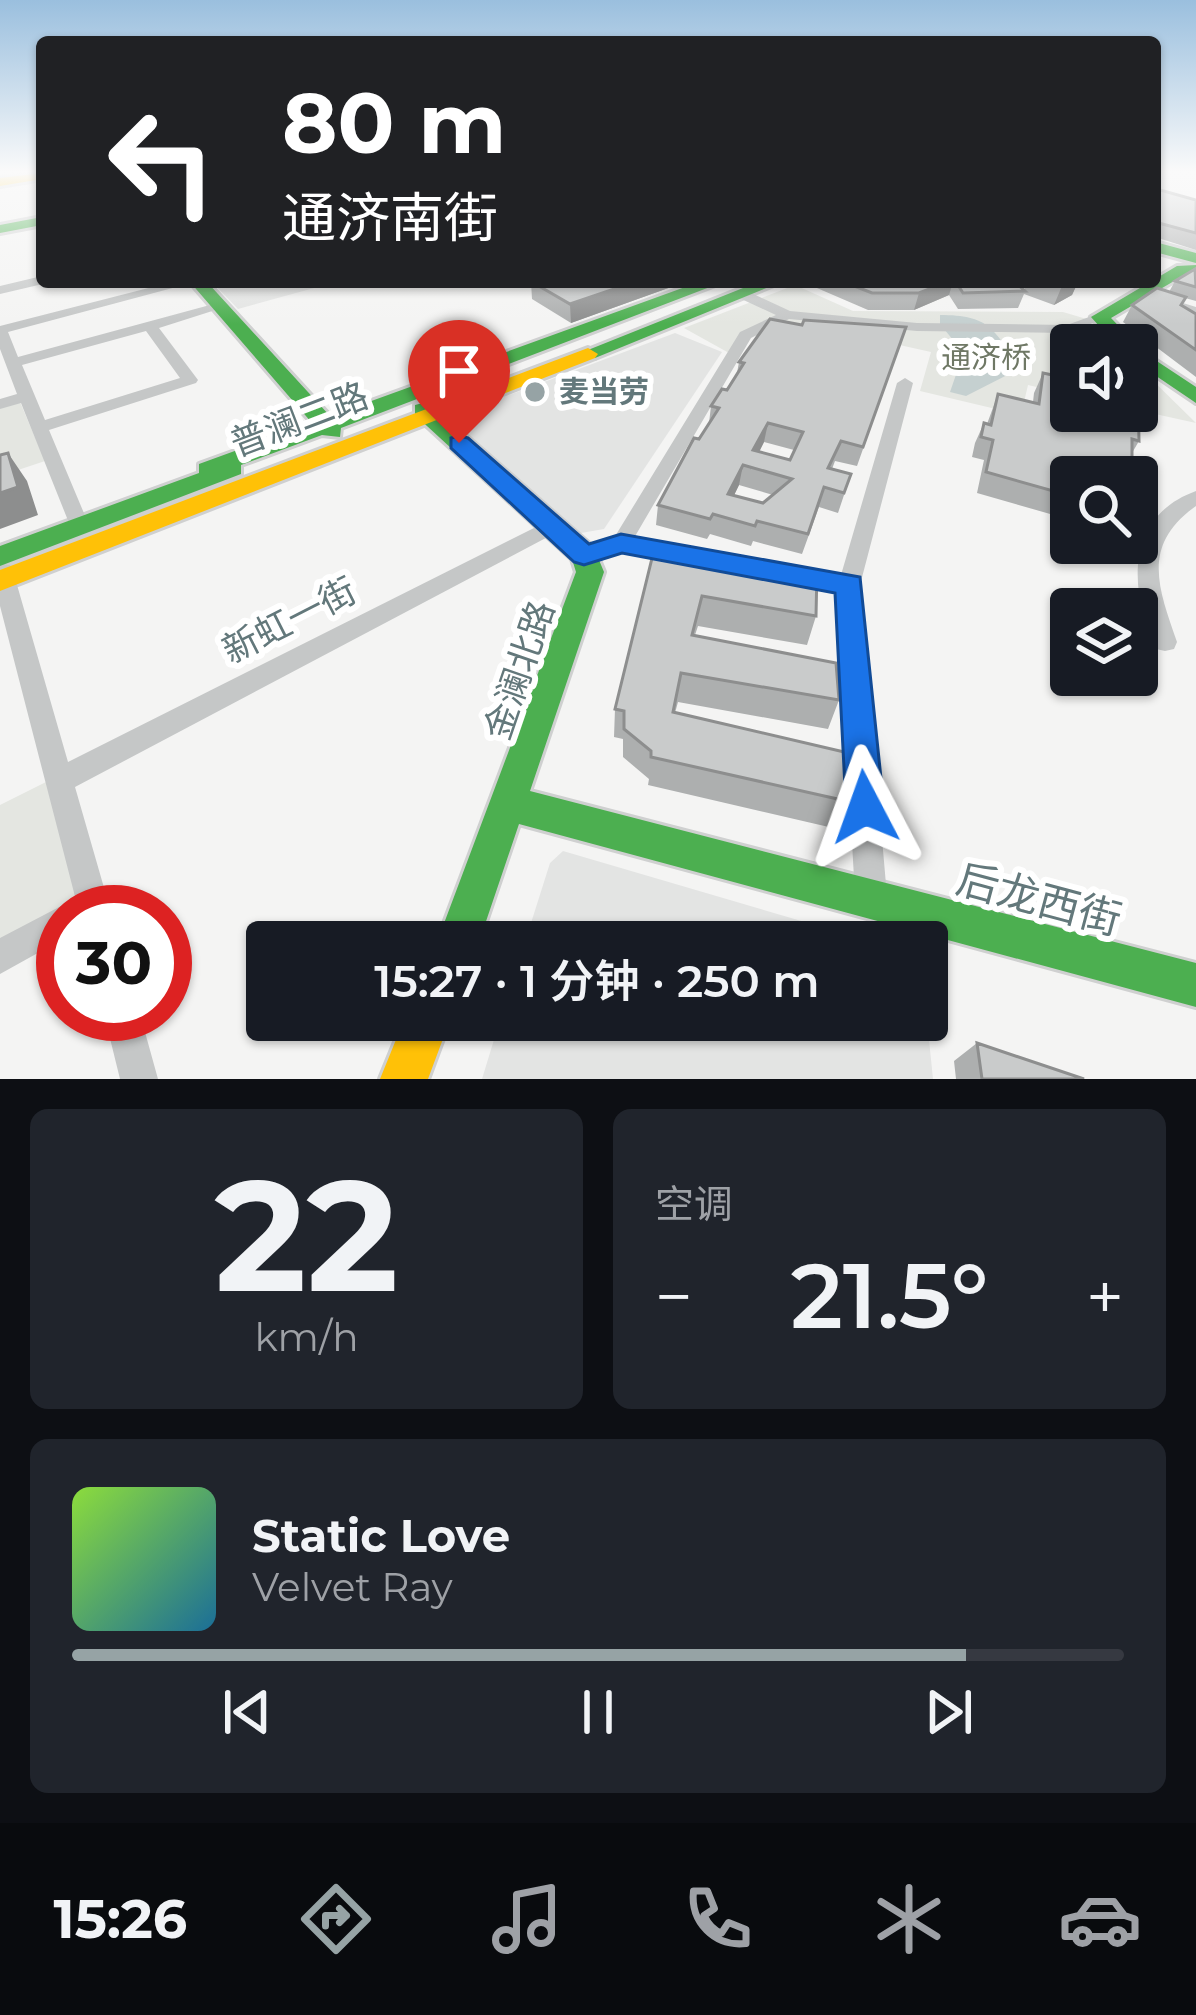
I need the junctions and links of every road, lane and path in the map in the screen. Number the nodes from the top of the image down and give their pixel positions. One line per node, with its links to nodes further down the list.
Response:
1 (1176, 257): 3 (main road)
2 (36, 281): 10 (street)
3 (1161, 283)
4 (164, 288): 18 (street)
5 (204, 288): 12 (main road)
6 (724, 288): 27 (main road)
7 (725, 288): 25 (main road)
8 (738, 288): 14 (street)
9 (1153, 288): 11 (main road)
10 (0, 290)
11 (1143, 294): 13 (street); 15 (main road)
12 (220, 306): 17 (street); 27 (main road)
13 (1196, 311)
14 (788, 315): 15 (street); 31 (street)
15 (1100, 317): 16 (main road)
16 (1107, 324)
17 (150, 326): 19 (street); 26 (street)
18 (0, 330): 19 (street)
19 (7, 355): 22 (street)
20 (1158, 369): 23 (main road)
21 (905, 383): 36 (street)
22 (27, 396): 24 (street); 26 (street)
23 (1196, 398)
24 (0, 404)
25 (426, 413): 30 (main road); 34 (main road)
26 (40, 427): 29 (street)
27 (329, 428): 29 (main road); 34 (main road, 普澜二路)
28 (1196, 497): 37 (street)
29 (76, 518): 34 (main road)
30 (552, 526): 32 (main road); 38 (street, 新虹一街)
31 (621, 544): 32 (street); 33 (street)
32 (584, 556): 39 (main road, 金澜北路)
33 (689, 556)
34 (1, 567): 38 (street)
35 (758, 568): 36 (street)
36 (849, 585): 41 (street)
37 (1166, 642)
38 (60, 780): 40 (street)
39 (511, 804): 41 (main road, 后龙西街); 42 (main road, 金澜北路)
40 (84, 885)
41 (871, 896): 45 (main road, 后龙西街)
42 (466, 921)
43 (36, 937): 44 (street)
44 (0, 958)
45 (1196, 985)
46 (129, 1041): 48 (street)
47 (419, 1041): 49 (main road)
48 (139, 1079)
49 (404, 1079)

